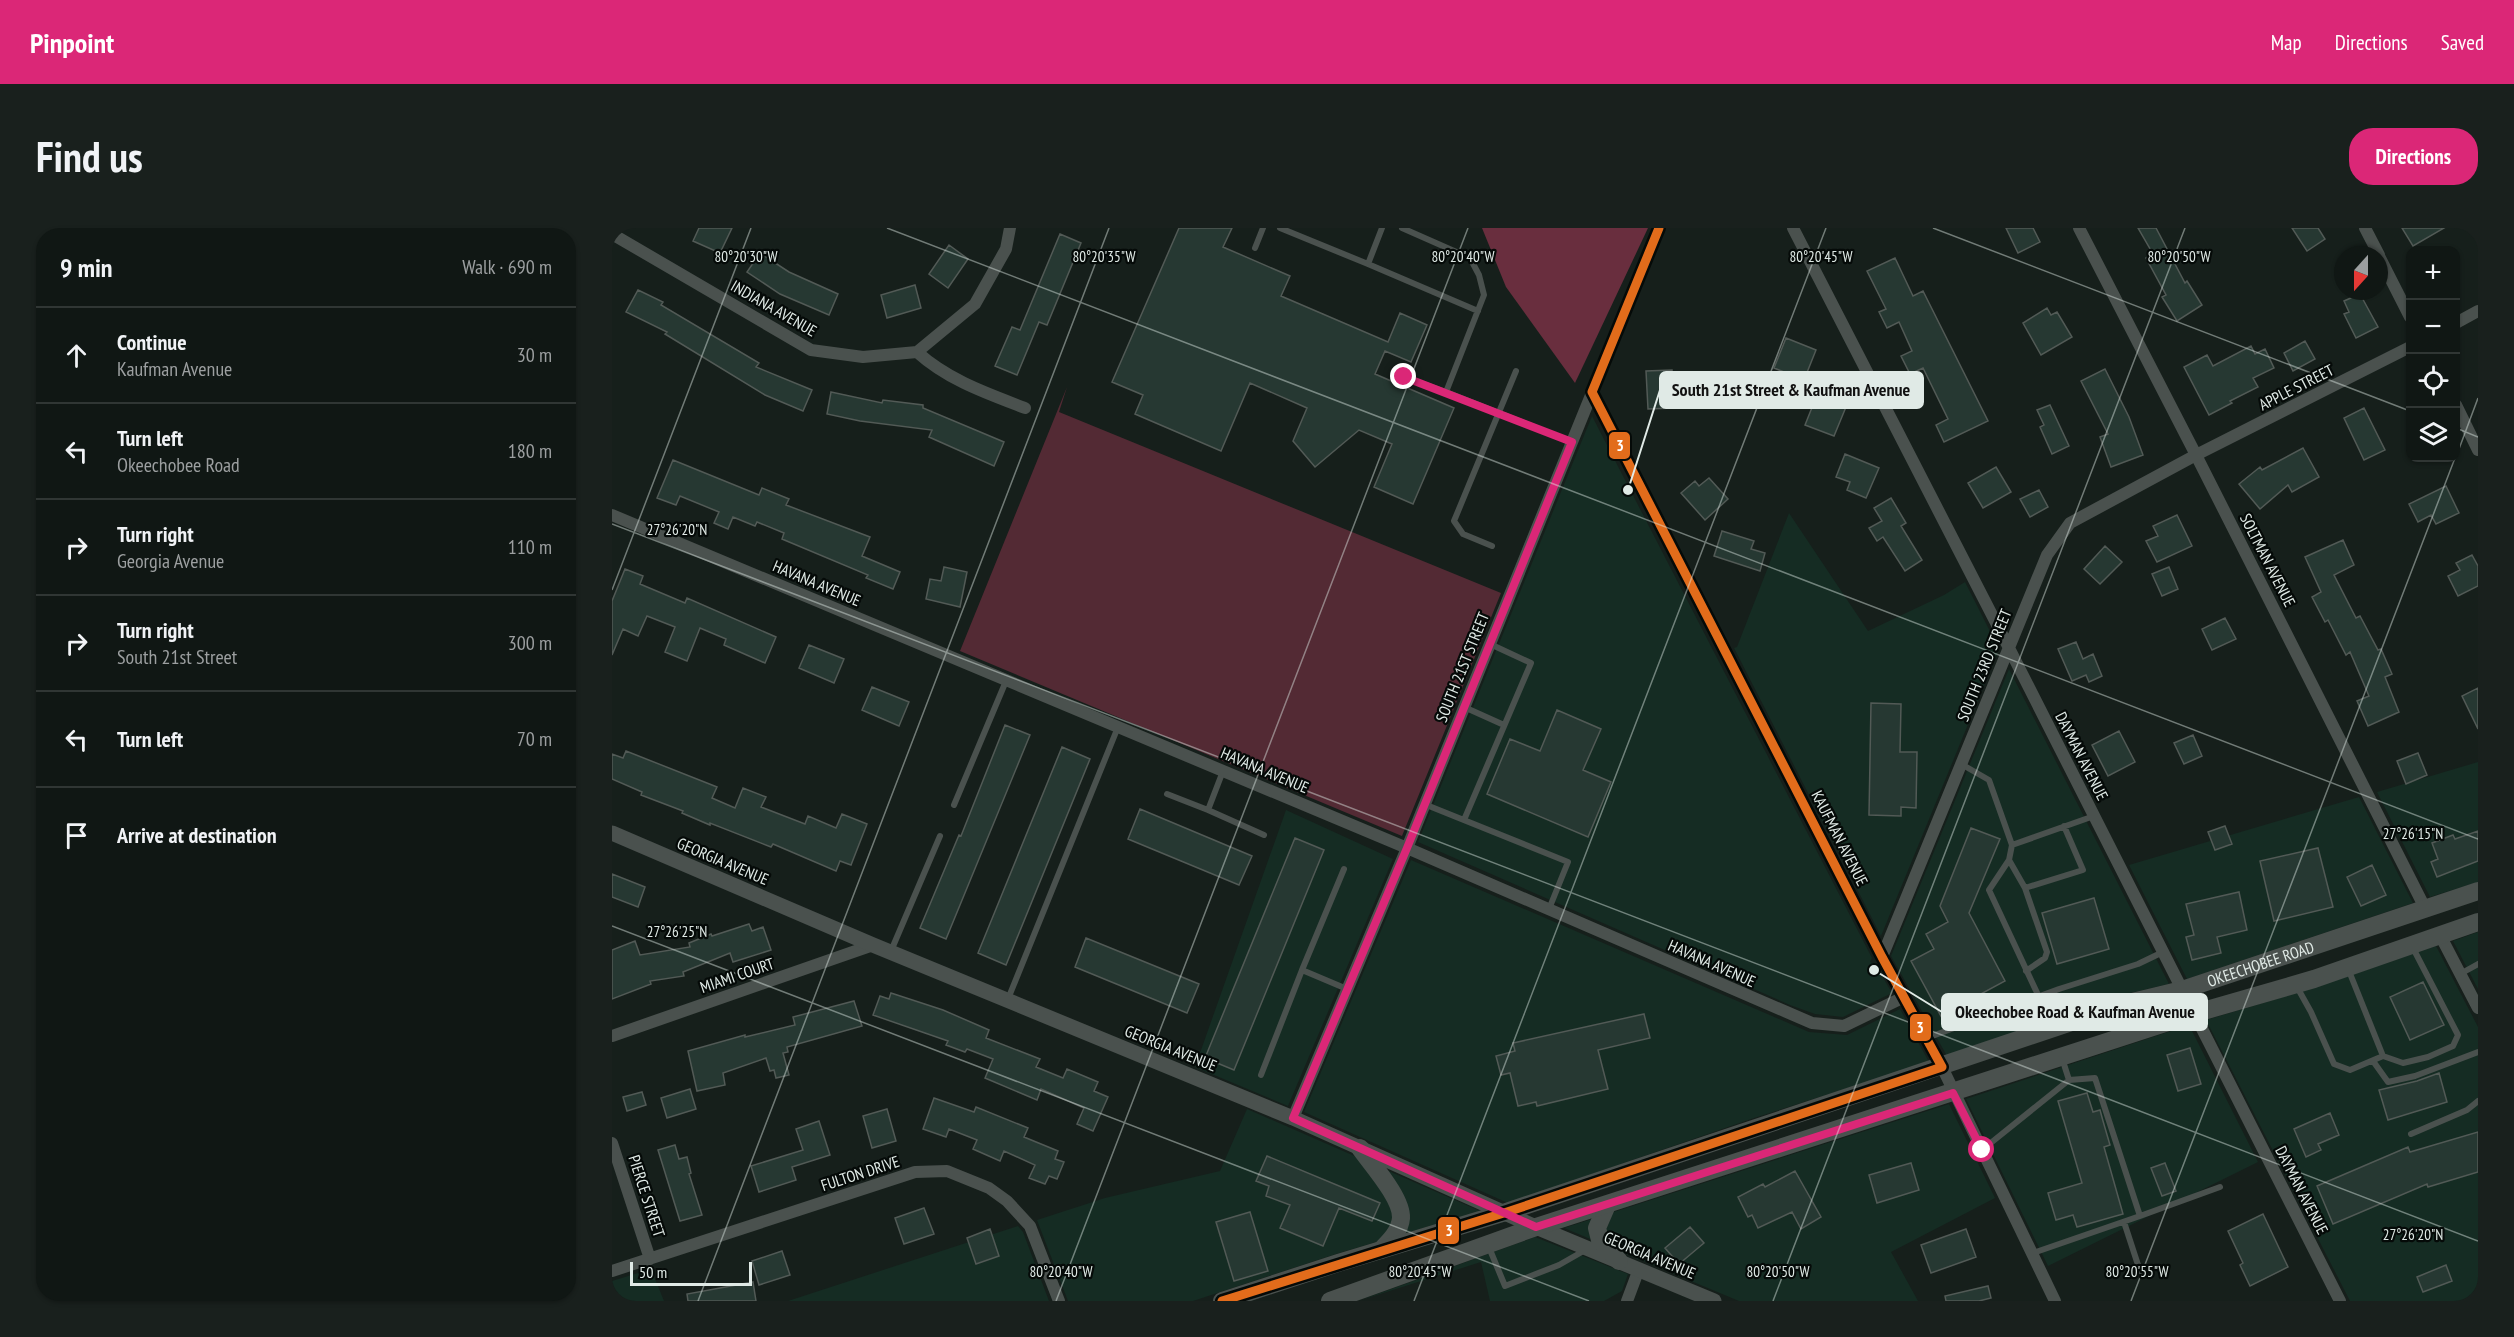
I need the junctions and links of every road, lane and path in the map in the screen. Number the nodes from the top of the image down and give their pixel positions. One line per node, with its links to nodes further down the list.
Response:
1 (1010, 228): 20 (street)
2 (1263, 228): 12 (lane)
3 (1280, 228): 13 (lane)
4 (1382, 228): 13 (lane)
5 (1402, 228): 16 (lane)
6 (1659, 228): 24 (street, SOUTH 21ST STREET)
7 (1793, 228): 34 (street, DAYMAN AVENUE)
8 (2079, 228): 30 (street, SOLTMAN AVENUE)
9 (2365, 228): 11 (street)
10 (614, 235): 20 (street, INDIANA AVENUE)
11 (2374, 246)
12 (1255, 248)
13 (1368, 264): 16 (lane)
14 (2388, 273): 15 (street)
15 (2406, 308)
16 (1478, 311): 23 (lane)
17 (2478, 311): 18 (street)
18 (2460, 321)
19 (2406, 349): 30 (street, APPLE STREET)
20 (917, 352): 25 (street)
21 (1516, 371): 27 (lane)
22 (1404, 377): 23 (lane)
23 (1446, 392): 27 (lane)
24 (1592, 392): 28 (street, SOUTH 21ST STREET); 65 (street, KAUFMAN AVENUE)
25 (1025, 408)
26 (2457, 408): 29 (street)
27 (1499, 412): 28 (lane); 32 (lane)
28 (1572, 442): 33 (street, SOUTH 21ST STREET)
29 (2478, 450)
30 (2196, 455): 34 (street, SOUTH 23RD STREET); 57 (street, SOLTMAN AVENUE)
31 (612, 515): 35 (street, HAVANA AVENUE)
32 (1492, 546)
33 (1490, 644): 36 (street, SOUTH 21ST STREET); 37 (lane)
34 (2009, 648): 39 (street, SOUTH 23RD STREET); 45 (street, DAYMAN AVENUE)
35 (1006, 680): 38 (street, HAVANA AVENUE); 43 (lane)
36 (1464, 707): 37 (lane); 42 (street, SOUTH 21ST STREET)
37 (1504, 725): 46 (lane)
38 (1118, 727): 40 (street, HAVANA AVENUE); 76 (lane)
39 (1961, 764): 51 (lane); 65 (street, SOUTH 23RD STREET)
40 (1223, 771): 44 (lane); 52 (street, HAVANA AVENUE)
41 (1167, 794): 44 (lane)
42 (1424, 804): 46 (lane); 52 (street, SOUTH 21ST STREET)
43 (954, 805)
44 (1208, 810): 49 (lane)
45 (2094, 816): 47 (lane); 64 (street, DAYMAN AVENUE)
46 (1464, 820): 58 (lane)
47 (2064, 826): 51 (lane); 55 (lane)
48 (612, 832): 61 (street, GEORGIA AVENUE)
49 (1264, 835)
50 (940, 836): 63 (lane)
51 (2012, 845): 53 (lane)
52 (1407, 848): 58 (street, HAVANA AVENUE); 72 (street, SOUTH 21ST STREET)
53 (2009, 860): 55 (lane); 69 (lane)
54 (1344, 868): 68 (lane)
55 (2025, 888): 69 (lane)
56 (2478, 891): 57 (main road, OKEECHOBEE ROAD)
57 (2425, 908): 73 (main road, OKEECHOBEE ROAD)
58 (1548, 909): 74 (street, HAVANA AVENUE)
59 (2478, 922): 60 (main road, OKEECHOBEE ROAD)
60 (2440, 935): 62 (main road, OKEECHOBEE ROAD); 70 (street)
61 (873, 945): 63 (street, GEORGIA AVENUE); 81 (street, MIAMI COURT)
62 (2411, 945): 67 (main road, OKEECHOBEE ROAD); 84 (lane)
63 (890, 952): 76 (street, GEORGIA AVENUE)
64 (2163, 952): 73 (street, DAYMAN AVENUE); 75 (lane)
65 (1882, 957): 74 (street, KAUFMAN AVENUE)
66 (2478, 964): 70 (lane)
67 (2348, 967): 71 (main road, OKEECHOBEE ROAD); 84 (lane)
68 (1302, 970): 72 (lane); 88 (lane)
69 (2026, 971): 75 (lane)
70 (2460, 974): 78 (street)
71 (2295, 984): 79 (main road, OKEECHOBEE ROAD); 86 (lane)
72 (1347, 990): 92 (street, SOUTH 21ST STREET)
73 (2182, 990): 79 (street, DAYMAN AVENUE); 80 (main road, OKEECHOBEE ROAD)
74 (1904, 997): 82 (street, KAUFMAN AVENUE)
75 (2039, 997): 77 (lane)
76 (1007, 1000): 92 (street, GEORGIA AVENUE)
77 (2022, 1003): 80 (lane); 82 (lane)
78 (2478, 1008)
79 (2193, 1014): 85 (main road, OKEECHOBEE ROAD); 118 (street, DAYMAN AVENUE)
80 (2036, 1035): 87 (main road, OKEECHOBEE ROAD)
81 (612, 1036)
82 (1926, 1039): 87 (street, KAUFMAN AVENUE)
83 (2478, 1052): 86 (lane)
84 (2383, 1056): 86 (lane)
85 (2062, 1058): 89 (lane); 90 (main road, OKEECHOBEE ROAD)
86 (2373, 1061)
87 (1942, 1067): 90 (street, KAUFMAN AVENUE); 99 (main road, OKEECHOBEE ROAD)
88 (1261, 1075)
89 (2068, 1080): 96 (lane); 100 (lane)
90 (1953, 1093): 96 (street, KAUFMAN AVENUE); 98 (main road, OKEECHOBEE ROAD)
91 (2478, 1101): 93 (lane)
92 (1293, 1118): 95 (street, GEORGIA AVENUE)
93 (2411, 1134)
94 (612, 1143): 107 (street, PIERCE STREET)
95 (1360, 1148): 99 (street, GEORGIA AVENUE); 105 (main road)
96 (1982, 1150): 106 (street, KAUFMAN AVENUE)
97 (2220, 1187): 100 (lane)
98 (1607, 1204): 102 (main road, OKEECHOBEE ROAD); 108 (main road)
99 (1506, 1212): 102 (street, GEORGIA AVENUE); 105 (main road, OKEECHOBEE ROAD)
100 (2140, 1216): 101 (lane)
101 (2124, 1222): 106 (lane); 111 (lane)
102 (1536, 1227): 103 (main road, OKEECHOBEE ROAD); 104 (street, GEORGIA AVENUE)
103 (1488, 1244): 104 (lane); 112 (main road, OKEECHOBEE ROAD)
104 (1589, 1248): 108 (street, GEORGIA AVENUE)
105 (1381, 1250): 114 (main road, OKEECHOBEE ROAD)
106 (2032, 1253): 117 (street, KAUFMAN AVENUE)
107 (650, 1259): 110 (street, FULTON DRIVE); 113 (street, FULTON DRIVE)
108 (1619, 1261): 109 (street, GEORGIA AVENUE)
109 (1640, 1269): 115 (street); 116 (street, GEORGIA AVENUE)
110 (612, 1271)
111 (2140, 1271)
112 (1339, 1299)
113 (1059, 1301)
114 (1222, 1301)
115 (1627, 1301)
116 (1714, 1301)
117 (2055, 1301)
118 (2340, 1301)

